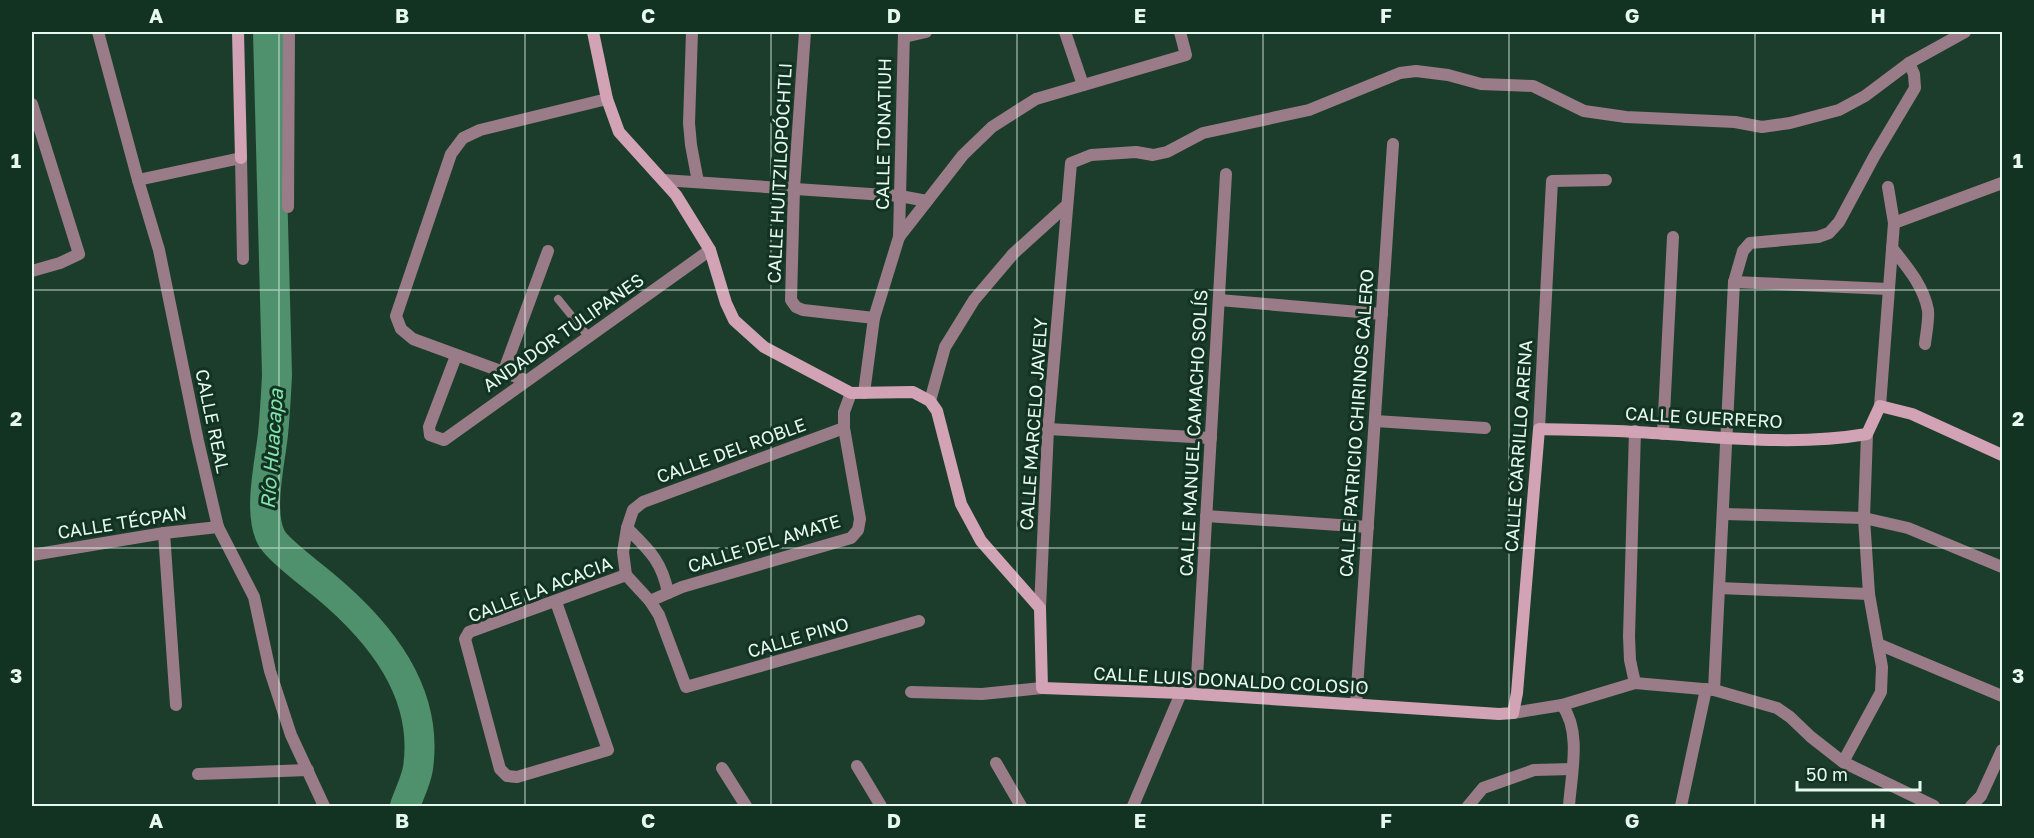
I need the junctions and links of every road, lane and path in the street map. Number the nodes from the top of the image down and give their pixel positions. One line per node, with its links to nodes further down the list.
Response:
1 (98, 32): 19 (street, CALLE REAL)
2 (238, 32): 17 (street)
3 (289, 32): 29 (street)
4 (593, 32): 14 (street)
5 (692, 32): 22 (street)
6 (805, 32): 25 (street, CALLE HUITZILOPÓCHTLI)
7 (926, 32): 11 (street)
8 (1065, 32): 13 (street)
9 (1965, 32): 12 (street)
10 (1183, 33): 13 (street)
11 (904, 34): 26 (street, CALLE TONATIUH)
12 (1909, 63): 28 (street, CALLE MARCELO JAVELY); 38 (street)
13 (1083, 85): 27 (street)
14 (607, 99): 20 (street); 46 (street)
15 (32, 104): 37 (street)
16 (1393, 144): 42 (street, CALLE PATRICIO CHIRINOS CALERO)
17 (241, 158): 19 (street); 36 (street)
18 (1226, 174): 41 (street, CALLE MANUEL CAMACHO SOLÍS)
19 (138, 180): 67 (street, CALLE REAL)
20 (663, 180): 22 (street); 34 (street)
21 (1606, 180): 57 (street, CALLE CARRILLO ARENA)
22 (698, 182): 25 (street)
23 (2002, 183): 30 (street)
24 (1888, 187): 30 (street)
25 (794, 188): 26 (street); 43 (street, CALLE HUITZILOPÓCHTLI)
26 (900, 196): 27 (street); 31 (street, CALLE TONATIUH)
27 (927, 201): 31 (street)
28 (1067, 205): 51 (street); 56 (street, CALLE MARCELO JAVELY)
29 (288, 207)
30 (1894, 224): 33 (street)
31 (899, 237): 43 (street)
32 (1673, 237): 59 (street)
33 (1892, 248): 39 (street); 45 (street)
34 (710, 250): 44 (street, ANDADOR TULIPANES); 49 (street)
35 (548, 251): 47 (street)
36 (243, 259)
37 (32, 271)
38 (1734, 282): 39 (street); 62 (street)
39 (1888, 289): 52 (street)
40 (558, 299): 44 (lane)
41 (1219, 300): 42 (street); 61 (street, CALLE MANUEL CAMACHO SOLÍS)
42 (1382, 314): 53 (street, CALLE PATRICIO CHIRINOS CALERO)
43 (874, 318): 50 (street)
44 (588, 336): 48 (street, ANDADOR TULIPANES)
45 (1925, 344)
46 (456, 356): 47 (street); 48 (street, ANDADOR TULIPANES)
47 (503, 373): 48 (street)
48 (525, 381)
49 (851, 393): 50 (street); 54 (street, CALLE DEL AMATE)
50 (864, 393): 51 (street)
51 (930, 401): 79 (street)
52 (1880, 406): 60 (street); 63 (street)
53 (1375, 421): 55 (street); 68 (street, CALLE PATRICIO CHIRINOS CALERO)
54 (844, 428): 69 (street, CALLE DEL ROBLE); 75 (street, CALLE DEL AMATE)
55 (1485, 428)
56 (1048, 429): 61 (street); 79 (street, CALLE MARCELO JAVELY)
57 (1539, 429): 58 (street, CALLE GUERRERO); 92 (street, CALLE CARRILLO ARENA)
58 (1635, 431): 59 (street, CALLE GUERRERO); 82 (street)
59 (1663, 434): 62 (street, CALLE GUERRERO)
60 (1867, 434): 62 (street, CALLE GUERRERO); 66 (street)
61 (1211, 438): 65 (street, CALLE MANUEL CAMACHO SOLÍS)
62 (1725, 439): 64 (street)
63 (2002, 455)
64 (1724, 514): 66 (street); 74 (street)
65 (1206, 516): 68 (street); 87 (street, CALLE MANUEL CAMACHO SOLÍS)
66 (1864, 518): 72 (street); 76 (street)
67 (218, 527): 70 (street, CALLE TÉCPAN); 100 (street, CALLE REAL)
68 (1368, 527): 89 (street, CALLE PATRICIO CHIRINOS CALERO)
69 (627, 528): 73 (street); 75 (street)
70 (164, 533): 71 (street, CALLE TÉCPAN); 90 (street)
71 (32, 555)
72 (2002, 567)
73 (626, 575): 77 (street); 78 (street, CALLE LA ACACIA)
74 (1719, 588): 76 (street); 84 (street)
75 (668, 593): 77 (street, CALLE DEL AMATE)
76 (1869, 594): 81 (street)
77 (650, 601): 80 (street, CALLE PINO)
78 (556, 602): 78 (street, CALLE LA ACACIA)
79 (1040, 608): 83 (street, CALLE MARCELO JAVELY)
80 (919, 621)
81 (1878, 644): 88 (street); 94 (street)
82 (1635, 683): 84 (street); 91 (street)
83 (1042, 688): 85 (street, CALLE LUIS DONALDO COLOSIO); 86 (street, CALLE LUIS DONALDO COLOSIO)
84 (1710, 690): 94 (street); 111 (street)
85 (911, 692)
86 (1180, 693): 87 (street, CALLE LUIS DONALDO COLOSIO); 107 (street)
87 (1196, 694): 89 (street, CALLE LUIS DONALDO COLOSIO)
88 (2002, 696)
89 (1356, 704): 92 (street, CALLE LUIS DONALDO COLOSIO)
90 (176, 705)
91 (1562, 705): 92 (street); 99 (street)
92 (1513, 713)
93 (2002, 750): 97 (street)
94 (1843, 762): 112 (street)
95 (996, 764): 106 (street)
96 (857, 766): 105 (street)
97 (1999, 767): 113 (street)
98 (722, 768): 104 (street)
99 (1572, 769): 102 (street); 110 (street)
100 (308, 770): 101 (street); 103 (street, CALLE REAL)
101 (198, 774)
102 (1483, 788): 108 (street); 109 (street)
103 (324, 807)
104 (746, 807)
105 (881, 807)
106 (1021, 807)
107 (1133, 807)
108 (1468, 807)
109 (1483, 807)
110 (1569, 807)
111 (1681, 807)
112 (1934, 807)
113 (1971, 807)

